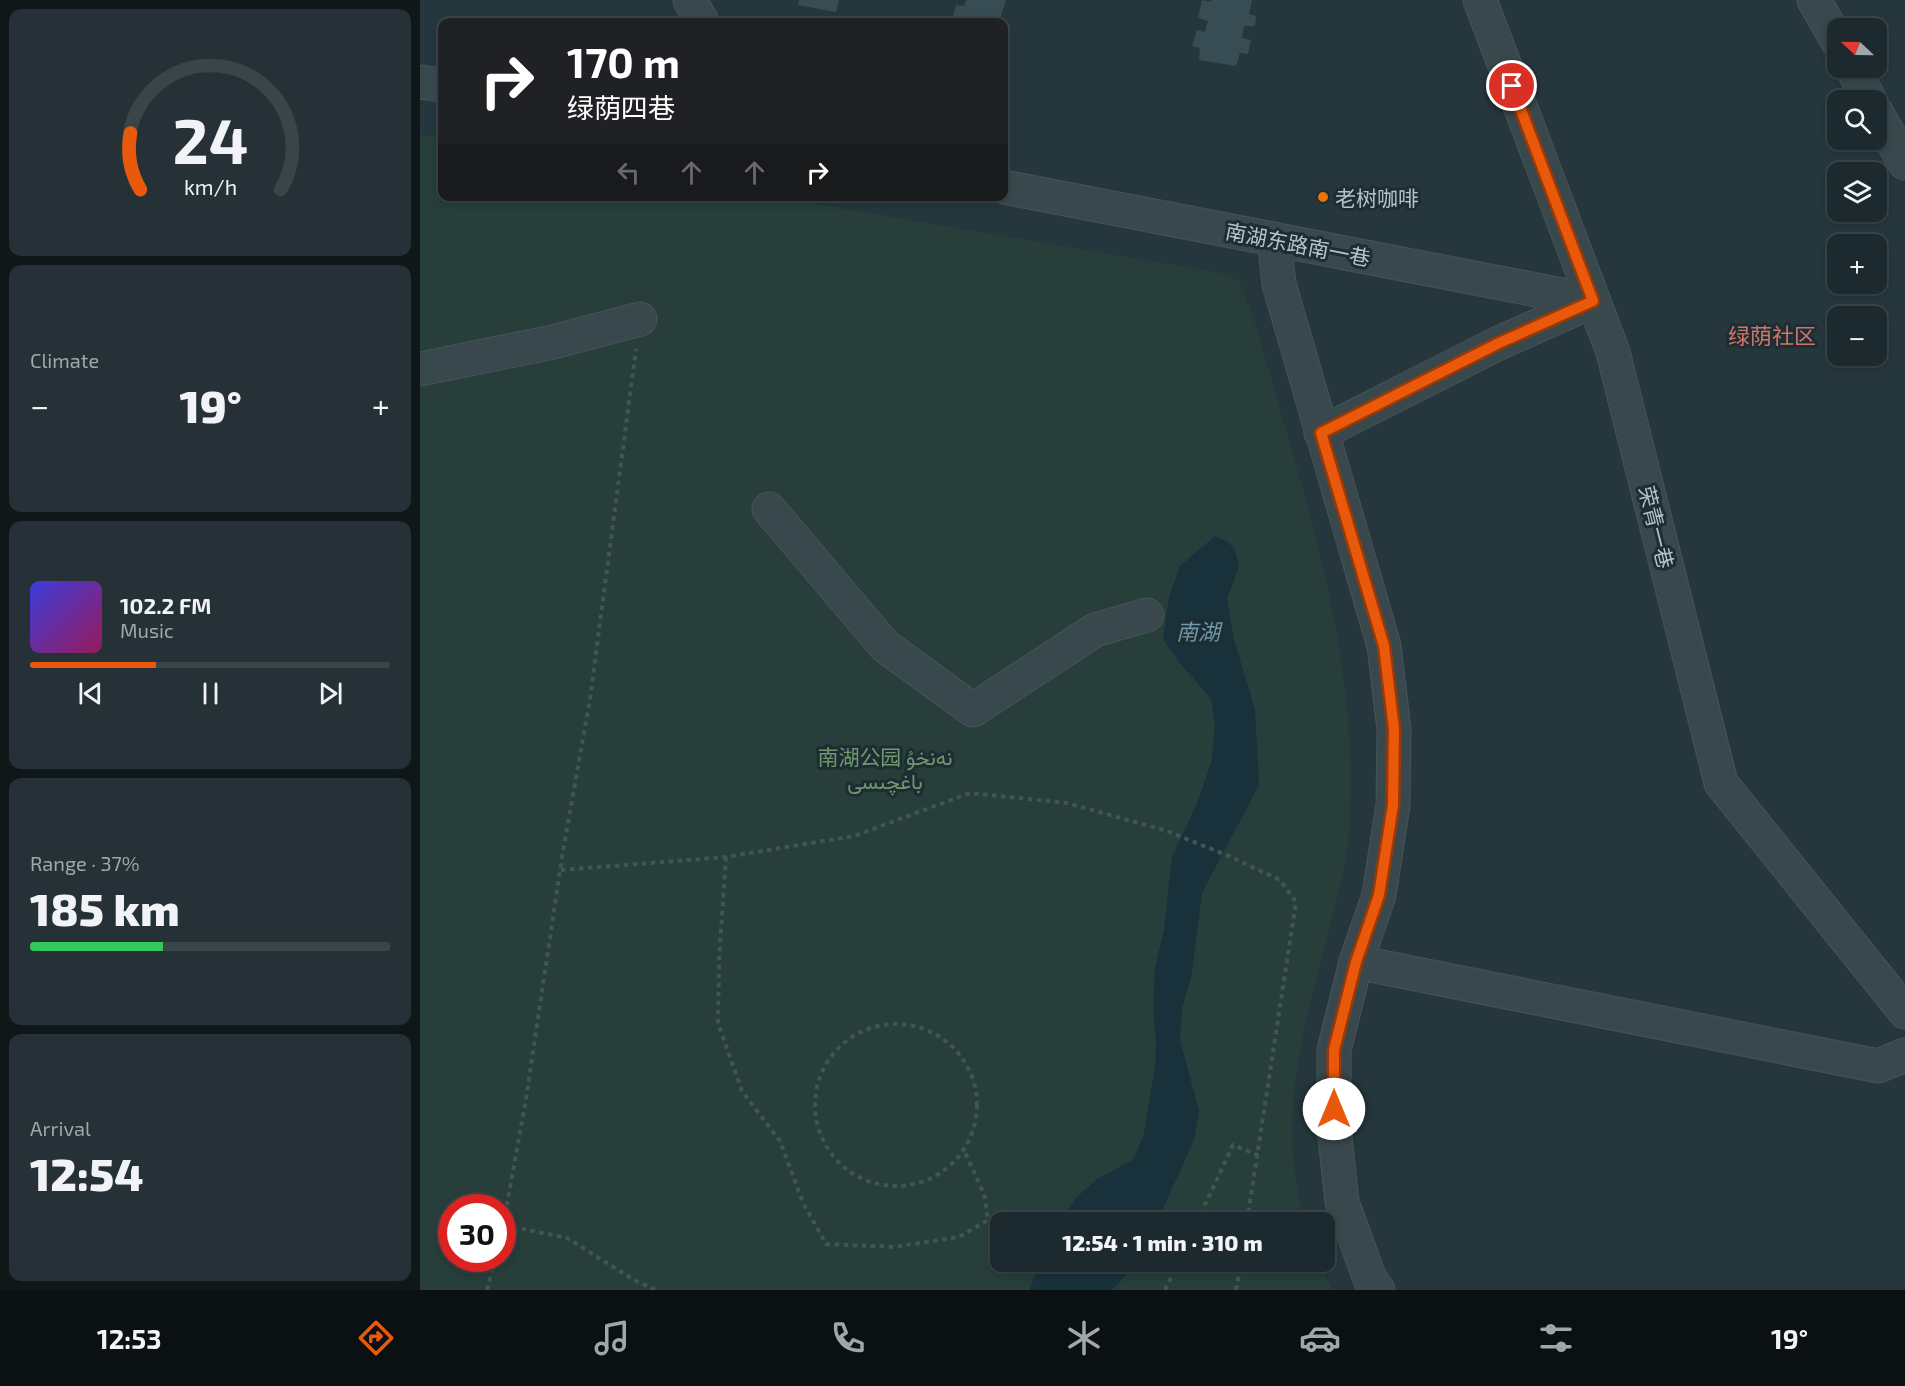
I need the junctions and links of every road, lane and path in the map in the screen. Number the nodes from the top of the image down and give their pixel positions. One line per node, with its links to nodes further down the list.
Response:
1 (690, 0): 4 (street)
2 (1480, 0): 12 (street, 荣青一巷)
3 (1814, 0): 5 (street)
4 (700, 18)
5 (1827, 23)
6 (420, 82): 7 (street)
7 (438, 85)
8 (1887, 131): 9 (street)
9 (1905, 163)
10 (1008, 188): 11 (street, 南湖东路南一巷)
11 (1274, 239): 12 (street, 南湖东路南一巷); 15 (street)
12 (1593, 301): 15 (street); 21 (street, 荣青一巷)
13 (640, 319): 14 (street); 19 (path)
14 (420, 369)
15 (1321, 433): 20 (street)
16 (769, 509): 17 (street)
17 (1147, 615)
18 (726, 856): 19 (path); 23 (path); 24 (path)
19 (561, 870): 25 (path)
20 (1356, 962): 22 (street); 36 (street)
21 (1905, 1012)
22 (1905, 1055)
23 (963, 1148): 23 (path)
24 (1257, 1155): 26 (path); 27 (path)
25 (509, 1194)
26 (1202, 1212)
27 (1248, 1212)
28 (516, 1227): 33 (path)
29 (492, 1272): 32 (path)
30 (1174, 1272): 34 (path)
31 (1239, 1272): 35 (path)
32 (487, 1290)
33 (656, 1290)
34 (1165, 1290)
35 (1236, 1290)
36 (1378, 1290)

